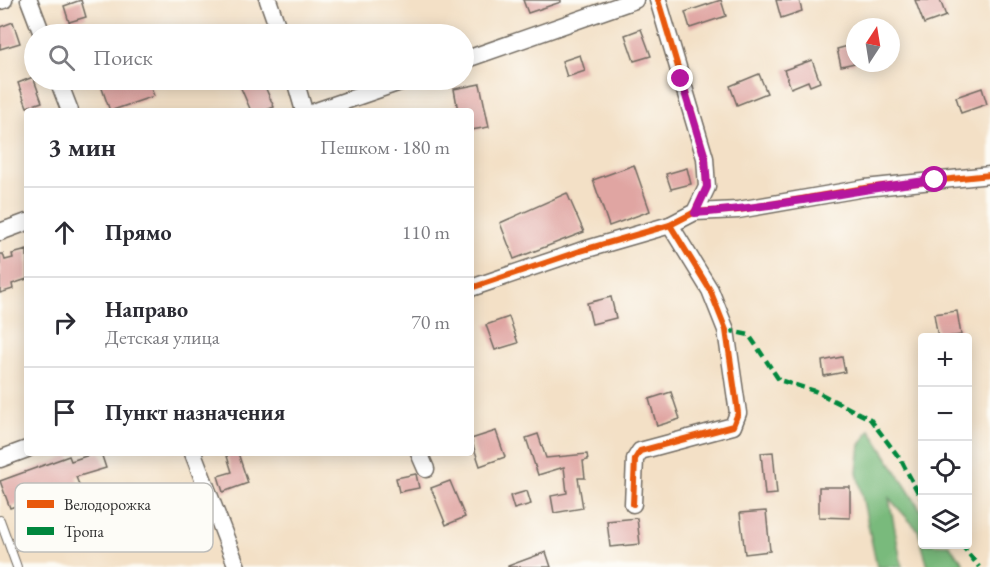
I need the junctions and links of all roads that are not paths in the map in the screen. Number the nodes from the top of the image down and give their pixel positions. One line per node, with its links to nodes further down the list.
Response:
1 (28, 0): 5 (street)
2 (635, 0): 7 (street)
3 (658, 0): 15 (street)
4 (273, 2): 6 (street)
5 (38, 24)
6 (278, 24)
7 (474, 56)
8 (62, 90): 11 (street)
9 (298, 90): 12 (street)
10 (377, 90): 13 (street)
11 (69, 108)
12 (303, 108)
13 (325, 108)
14 (990, 175): 15 (street)
15 (695, 213): 17 (street)
16 (24, 223): 18 (street)
17 (670, 225): 19 (street); 26 (street)
18 (0, 232)
19 (474, 287)
20 (24, 450): 23 (street)
21 (194, 456): 25 (street)
22 (420, 456): 24 (street)
23 (0, 459)
24 (426, 469)
25 (205, 483)
26 (633, 504)
27 (213, 505): 30 (street)
28 (0, 520): 29 (lane)
29 (18, 567)
30 (237, 567)

